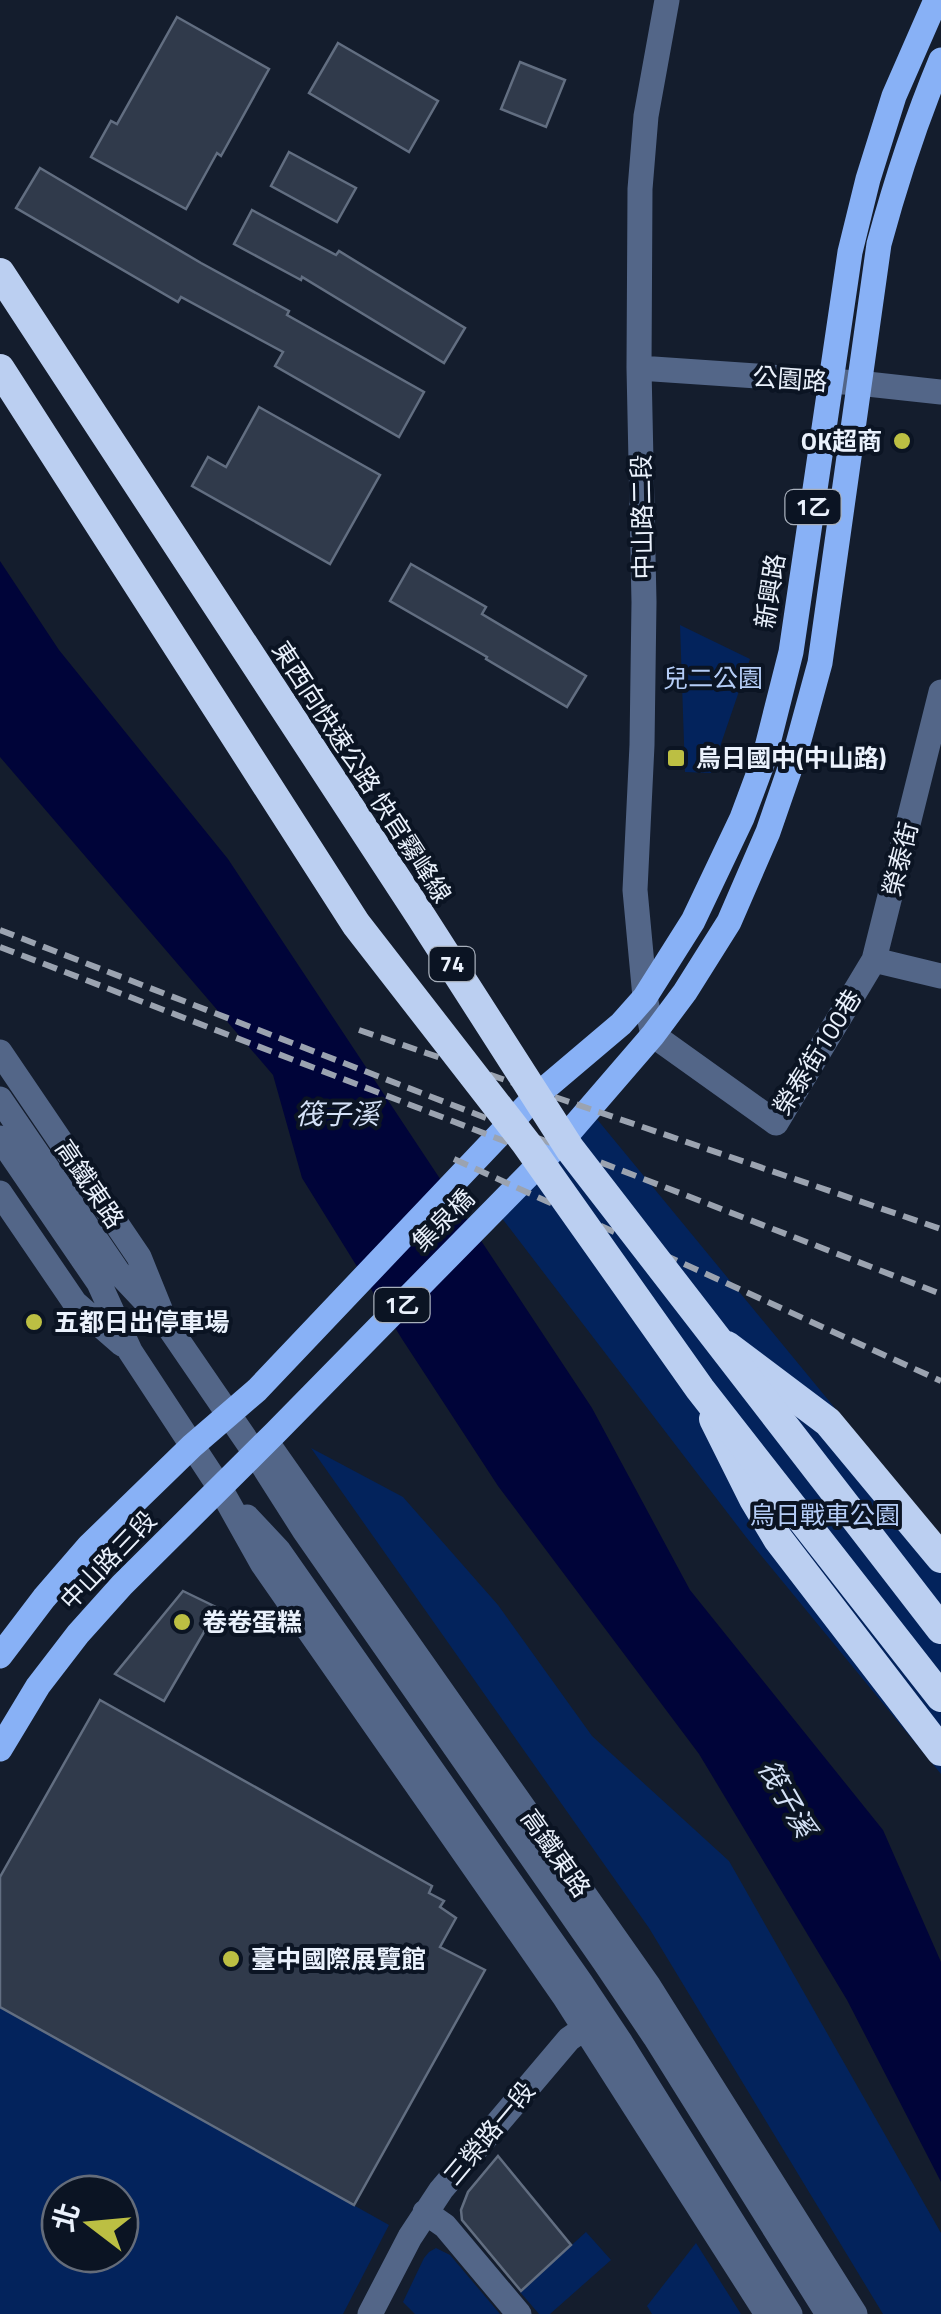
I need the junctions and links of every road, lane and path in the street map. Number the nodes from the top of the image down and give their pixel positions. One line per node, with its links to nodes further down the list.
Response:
1 (667, 0): 5 (street, 中山路二段)
2 (936, 0): 7 (main road, 新興路 / 1乙)
3 (941, 60): 8 (main road, 1乙)
4 (0, 273): 21 (highway, 東西向快速公路 快官霧峰線 / 74, bridge)
5 (640, 368): 7 (street, 公園路); 13 (street, 中山路二段)
6 (0, 369): 23 (highway, 74, bridge)
7 (832, 383): 8 (street, 公園路); 13 (main road, 新興路 / 1乙)
8 (858, 383): 9 (street, 公園路); 14 (main road, 1乙)
9 (941, 392)
10 (941, 692): 11 (street, 榮泰街)
11 (874, 960): 12 (street); 14 (street, 榮泰街100巷)
12 (941, 976)
13 (644, 997): 14 (street, 中山路二段); 24 (main road, 集泉橋 / 1乙)
14 (654, 1035): 18 (main road, 1乙)
15 (0, 1052): 20 (street, 高鐵東路)
16 (0, 1098): 20 (street, 高鐵東路)
17 (0, 1138): 22 (street, 高鐵東路)
18 (552, 1152): 26 (main road, 集泉橋 / 1乙); 31 (street); 33 (street)
19 (0, 1194): 22 (street, 高鐵東路)
20 (166, 1323): 25 (street, 高鐵東路)
21 (720, 1341): 29 (highway, 74); 30 (highway, 東西向快速公路 快官霧峰線 / 74, bridge)
22 (130, 1351): 27 (street, 高鐵東路)
23 (700, 1389): 34 (highway, 74, bridge); 36 (highway, 74, bridge)
24 (254, 1392): 25 (main road, 中山路三段 / 1乙)
25 (228, 1414): 26 (street, 高鐵東路); 27 (main road, 中山路三段 / 1乙)
26 (267, 1441): 28 (main road, 中山路三段 / 1乙); 37 (street, 高鐵東路)
27 (192, 1446): 28 (street, 高鐵東路); 32 (main road, 中山路三段 / 1乙)
28 (220, 1488): 35 (main road, 中山路三段 / 1乙); 38 (street, 高鐵東路)
29 (941, 1558)
30 (941, 1628)
31 (941, 1646)
32 (0, 1656)
33 (941, 1678)
34 (941, 1697)
35 (0, 1748)
36 (941, 1751)
37 (638, 1992): 38 (street, 三榮路一段); 44 (street, 高鐵東路); 45 (street, 高鐵東路)
38 (594, 2022): 39 (street, 三榮路一段); 42 (street, 高鐵東路); 43 (street, 高鐵東路)
39 (425, 2212): 40 (street, 三榮路一段); 41 (street)
40 (370, 2314)
41 (519, 2314)
42 (767, 2314)
43 (790, 2314)
44 (828, 2314)
45 (855, 2314)

